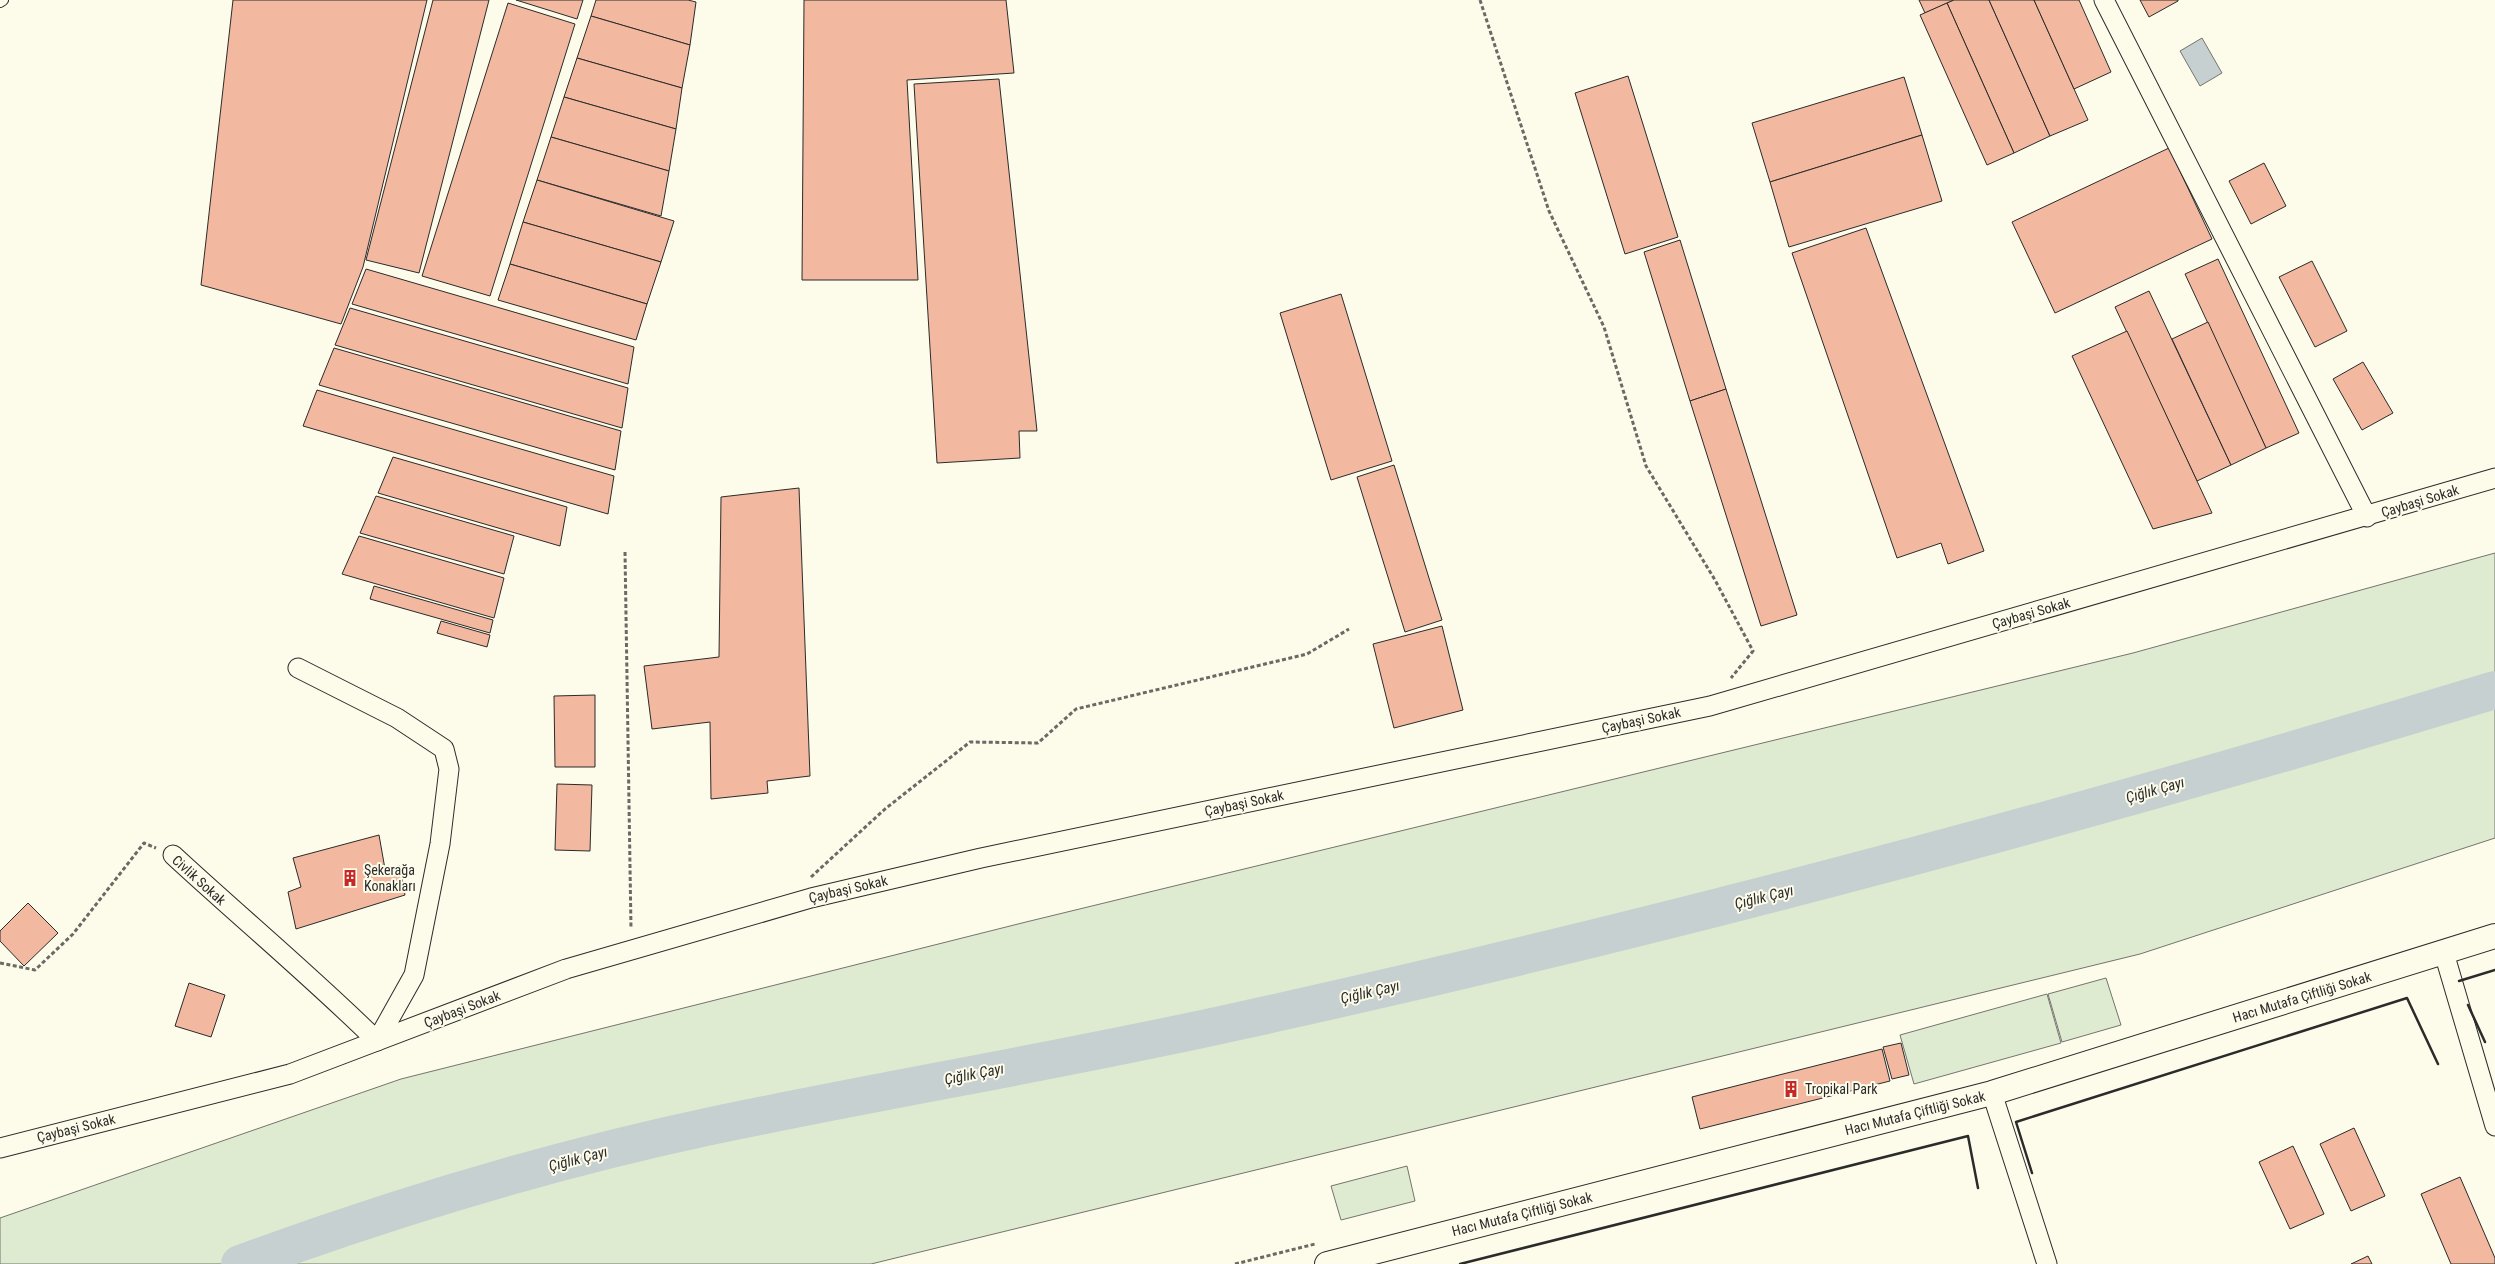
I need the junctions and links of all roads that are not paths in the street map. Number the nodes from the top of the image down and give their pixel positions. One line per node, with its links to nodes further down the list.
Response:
1 (4, 0): 3 (lane)
2 (2104, 0): 5 (street)
3 (0, 2)
4 (2495, 478): 5 (street, Çaybaşi Sokak)
5 (2367, 517): 10 (street, Çaybaşi Sokak)
6 (298, 668): 10 (street)
7 (173, 855): 10 (street, Civlik Sokak)
8 (2495, 936): 9 (street, Hacı Mutafa Çiftliği Sokak)
9 (2444, 953): 11 (street, Hacı Mutafa Çiftliği Sokak); 12 (street)
10 (376, 1041): 13 (street, Çaybaşi Sokak)
11 (1992, 1093): 15 (street, Hacı Mutafa Çiftliği Sokak); 16 (street)
12 (2495, 1126)
13 (0, 1148)
14 (1322, 1254): 15 (street, Hacı Mutafa Çiftliği Sokak)
15 (1386, 1257)
16 (2046, 1264)

